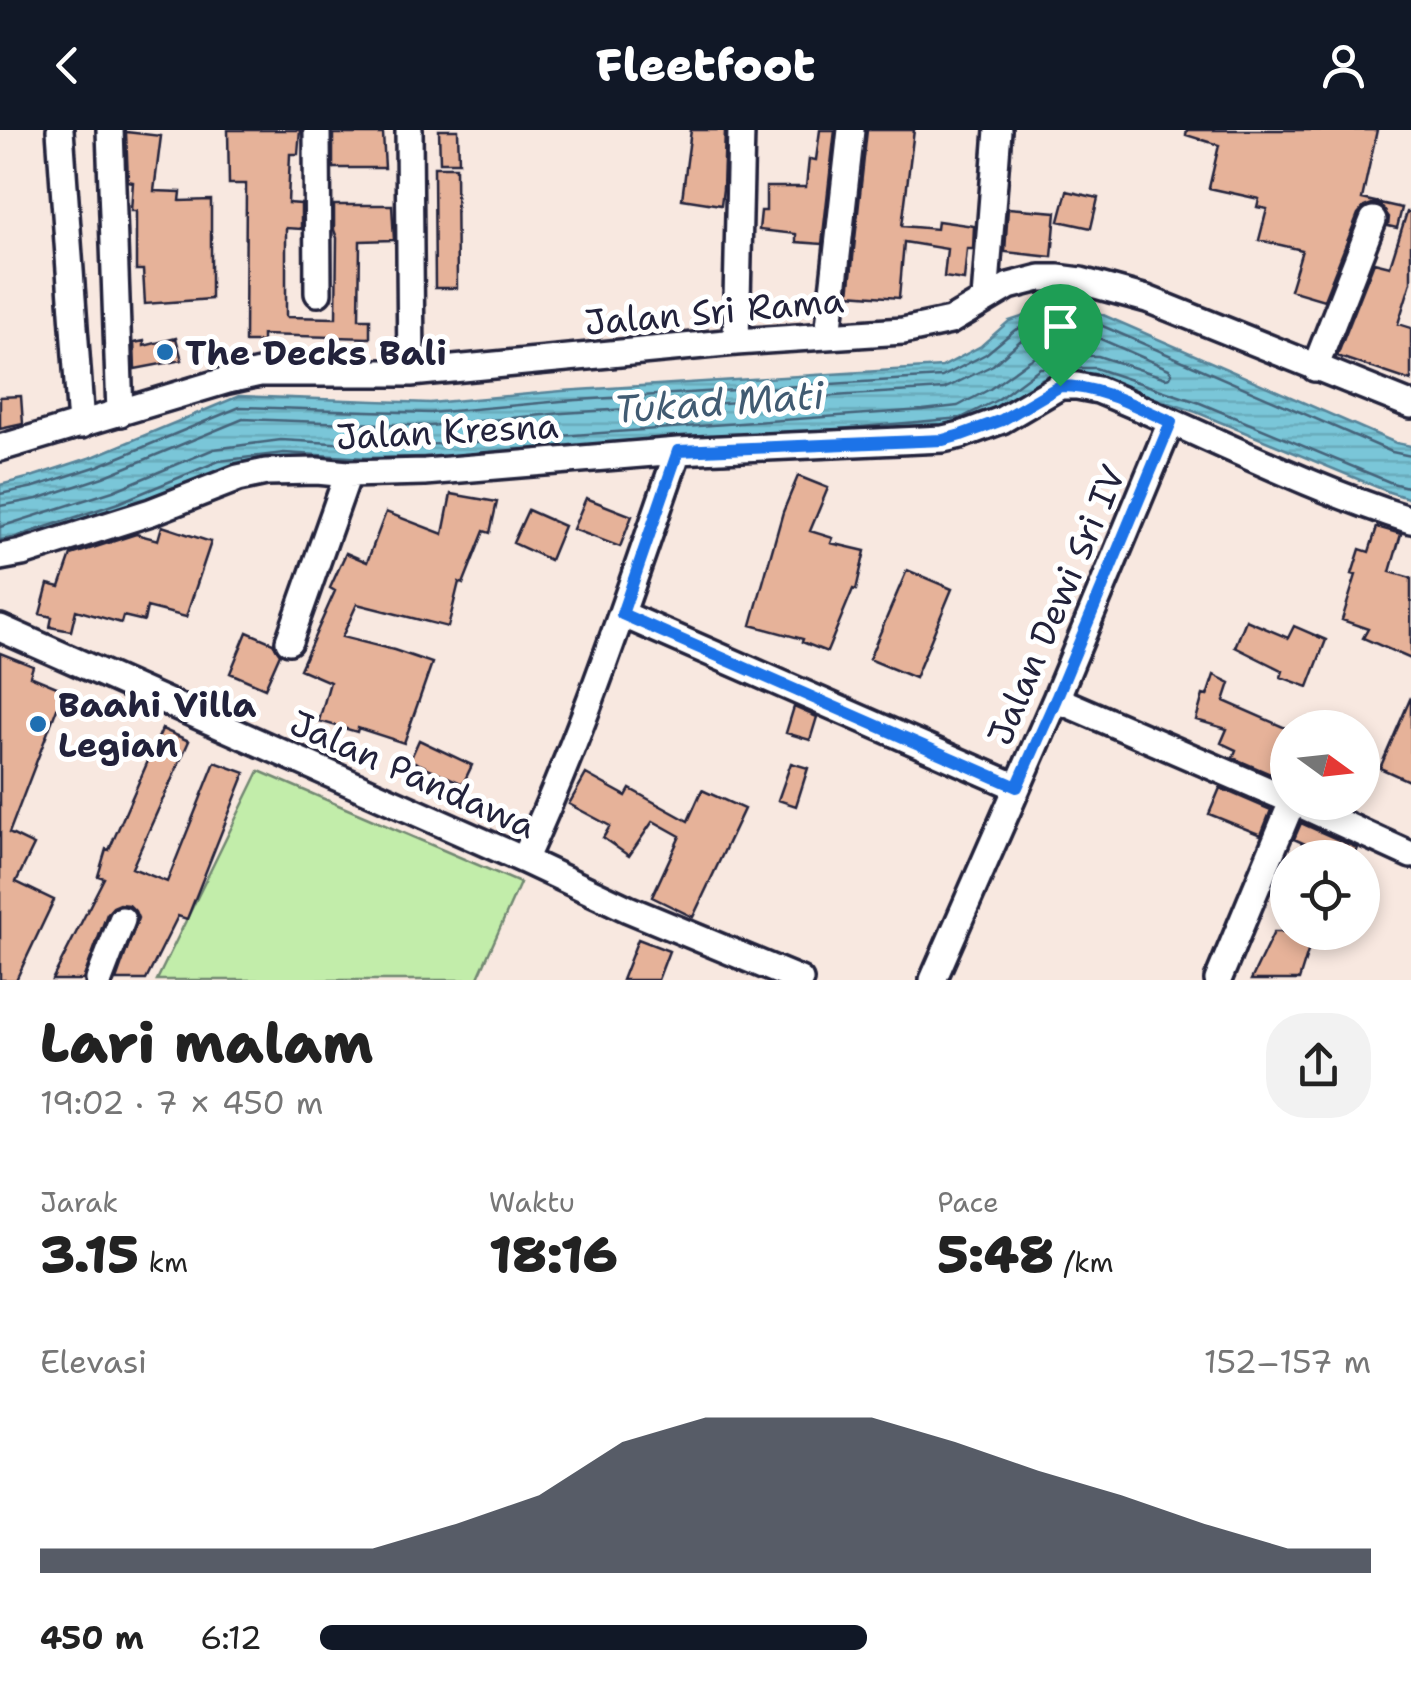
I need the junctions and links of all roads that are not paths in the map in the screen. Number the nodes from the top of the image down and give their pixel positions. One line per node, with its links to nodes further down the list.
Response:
1 (60, 130): 18 (street)
2 (110, 130): 16 (street)
3 (317, 130): 9 (street)
4 (409, 130): 14 (street)
5 (740, 130): 12 (street)
6 (852, 130): 11 (street)
7 (998, 130): 10 (street)
8 (1374, 220): 13 (street)
9 (318, 293)
10 (985, 299): 11 (street, Jalan Sri Rama); 13 (street, Jalan Sri Rama)
11 (828, 336): 12 (street, Jalan Sri Rama)
12 (736, 342): 14 (street, Jalan Sri Rama)
13 (1315, 368): 15 (street, Jalan Sri Rama)
14 (412, 373): 16 (street, Jalan Sri Rama)
15 (1411, 405)
16 (120, 413): 18 (street, Jalan Sri Rama)
17 (1171, 422): 20 (street, Jalan Kresna); 22 (street, Jalan Kresna); 27 (street, Jalan Dewi Sri IV)
18 (81, 425): 19 (street, Jalan Sri Rama)
19 (0, 448)
20 (678, 451): 21 (street, Jalan Kresna); 24 (street)
21 (348, 474): 23 (street, Jalan Kresna); 26 (street)
22 (1411, 520)
23 (0, 558)
24 (622, 614): 28 (street); 33 (street)
25 (0, 628): 33 (street, Jalan Pandawa)
26 (289, 641)
27 (1056, 699): 28 (street, Jalan Dewi Sri IV); 29 (street)
28 (1017, 787): 37 (street, Jalan Dewi Sri IV)
29 (1270, 791)
30 (1284, 820): 38 (street)
31 (1335, 820): 32 (street)
32 (1411, 854)
33 (524, 860): 36 (street, Jalan Pandawa)
34 (122, 920): 35 (street)
35 (99, 980)
36 (800, 980)
37 (934, 980)
38 (1218, 980)

